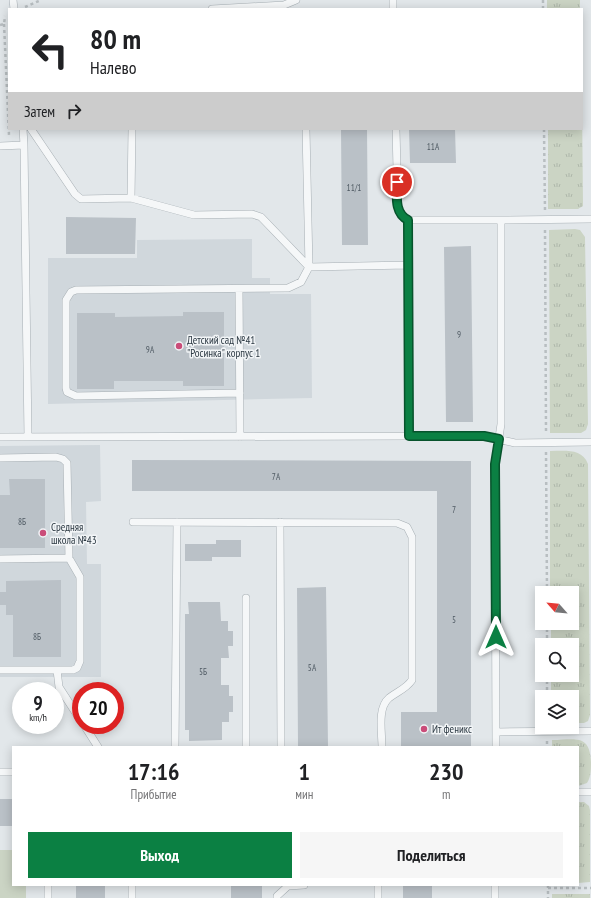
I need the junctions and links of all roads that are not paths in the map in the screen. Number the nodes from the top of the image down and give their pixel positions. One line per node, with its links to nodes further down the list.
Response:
1 (296, 0): 2 (lane)
2 (230, 8)
3 (23, 130): 8 (lane)
4 (32, 130): 10 (lane)
5 (132, 130): 10 (lane)
6 (306, 130): 15 (lane)
7 (396, 130): 12 (lane)
8 (24, 145): 9 (lane); 19 (lane)
9 (0, 146)
10 (131, 198): 15 (lane)
11 (591, 219): 13 (lane)
12 (408, 220): 13 (lane); 14 (lane)
13 (501, 220): 22 (lane)
14 (408, 265): 15 (lane); 18 (lane)
15 (309, 267): 16 (lane)
16 (239, 289): 17 (lane); 17 (lane)
17 (240, 393): 20 (lane)
18 (409, 436): 20 (lane); 22 (lane)
19 (28, 437): 20 (lane); 21 (lane)
20 (240, 437)
21 (0, 438)
22 (499, 439): 23 (lane); 34 (lane)
23 (591, 442)
24 (0, 458): 28 (lane)
25 (134, 522): 26 (lane)
26 (177, 522): 27 (lane); 38 (lane)
27 (280, 522): 40 (lane); 41 (lane)
28 (69, 558): 29 (lane); 32 (lane)
29 (0, 559)
30 (246, 598): 39 (lane)
31 (0, 670): 32 (lane)
32 (57, 670): 33 (lane)
33 (72, 707)
34 (496, 732): 35 (lane); 42 (lane)
35 (591, 732)
36 (90, 734): 37 (lane)
37 (97, 746)
38 (175, 746)
39 (246, 746)
40 (281, 746)
41 (382, 746)
42 (496, 746)
43 (0, 772): 44 (lane)
44 (12, 772)
45 (579, 792): 46 (lane)
46 (591, 792)
47 (48, 886): 52 (lane)
48 (132, 886): 53 (lane)
49 (288, 886): 54 (lane)
50 (378, 886): 55 (lane)
51 (495, 886): 56 (lane)
52 (48, 898)
53 (132, 898)
54 (277, 898)
55 (378, 898)
56 (495, 898)

